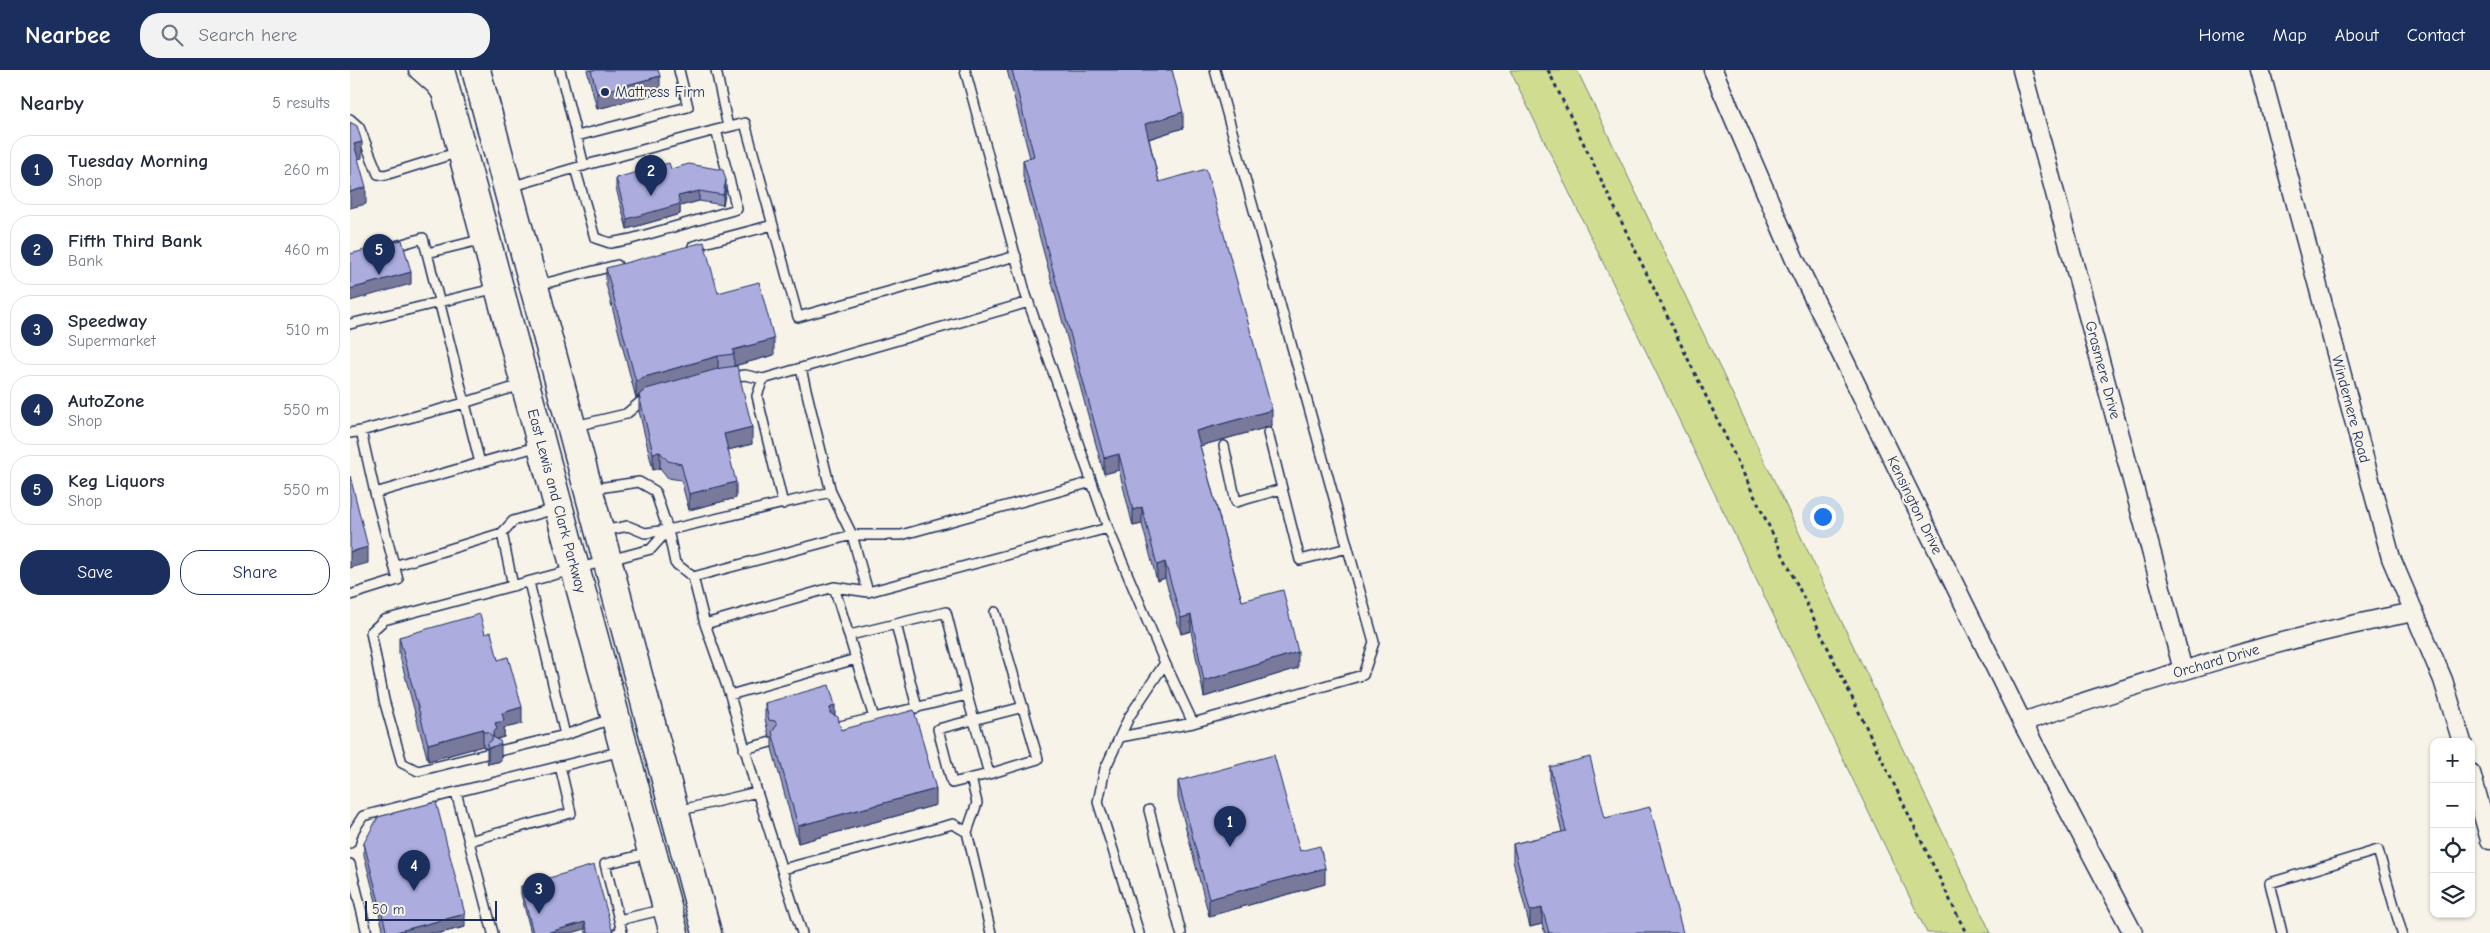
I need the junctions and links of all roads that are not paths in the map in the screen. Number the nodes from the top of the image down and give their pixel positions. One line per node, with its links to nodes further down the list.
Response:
1 (418, 70): 12 (street)
2 (440, 70): 12 (main road, East Lewis and Clark Parkway)
3 (476, 70): 20 (main road)
4 (560, 70): 16 (lane)
5 (679, 70): 16 (lane)
6 (716, 70): 14 (lane)
7 (966, 70): 26 (lane)
8 (1215, 70): 58 (lane)
9 (1713, 70): 83 (street, Kensington Drive)
10 (2022, 70): 75 (street, Grasmere Drive)
11 (2260, 70): 69 (street, Windemere Road)
12 (451, 109): 17 (main road, East Lewis and Clark Parkway)
13 (350, 119): 17 (lane)
14 (728, 127): 15 (lane); 21 (lane)
15 (716, 130): 18 (lane); 19 (lane)
16 (577, 136): 18 (lane)
17 (462, 151): 22 (main road, East Lewis and Clark Parkway)
18 (584, 166): 19 (lane)
19 (575, 168): 20 (lane)
20 (508, 188): 28 (main road)
21 (773, 225): 24 (lane); 26 (lane)
22 (486, 239): 25 (lane); 29 (main road, East Lewis and Clark Parkway)
23 (387, 248): 25 (lane)
24 (680, 249)
25 (427, 254): 30 (lane)
26 (1016, 256): 31 (lane)
27 (632, 262): 28 (lane)
28 (535, 286): 39 (main road)
29 (499, 287): 30 (lane); 36 (main road, East Lewis and Clark Parkway)
30 (440, 302): 32 (lane); 38 (lane)
31 (1029, 302): 33 (lane); 46 (lane)
32 (350, 324)
33 (801, 369): 35 (lane); 50 (lane)
34 (720, 378): 35 (lane)
35 (763, 379): 51 (lane)
36 (525, 384): 38 (lane); 43 (main road, East Lewis and Clark Parkway)
37 (660, 395): 39 (lane)
38 (464, 403): 40 (lane); 45 (lane)
39 (573, 427): 48 (main road)
40 (361, 431): 41 (lane); 49 (lane)
41 (350, 433)
42 (1268, 433): 47 (lane)
43 (542, 445): 45 (lane); 52 (main road, East Lewis and Clark Parkway)
44 (1224, 446): 47 (lane)
45 (480, 463): 49 (lane)
46 (1092, 482): 53 (lane); 57 (lane)
47 (1282, 489): 58 (lane)
48 (589, 490): 54 (lane); 55 (main road)
49 (375, 492): 60 (lane)
50 (831, 492): 51 (lane); 57 (lane)
51 (783, 504): 54 (lane)
52 (559, 508): 56 (lane); 61 (main road, East Lewis and Clark Parkway)
53 (1108, 528): 66 (lane); 74 (lane)
54 (668, 530): 55 (lane); 59 (lane); 62 (lane)
55 (601, 532): 59 (main road)
56 (502, 533): 60 (lane); 64 (lane)
57 (852, 535): 62 (lane); 66 (lane)
58 (1348, 548): 84 (lane)
59 (608, 559): 61 (lane); 101 (main road)
60 (394, 566): 67 (lane)
61 (576, 570): 63 (lane); 80 (main road, East Lewis and Clark Parkway)
62 (692, 577): 70 (lane)
63 (529, 582): 64 (lane); 86 (lane)
64 (513, 586): 93 (lane)
65 (834, 587): 66 (lane); 70 (lane); 72 (lane)
66 (868, 592)
67 (350, 595)
68 (994, 612): 78 (lane)
69 (2414, 612): 75 (street, Orchard Drive); 88 (street, Windemere Road)
70 (705, 624): 76 (lane)
71 (896, 624): 72 (lane); 77 (lane); 79 (lane)
72 (850, 635): 73 (lane)
73 (856, 659): 76 (lane); 81 (lane)
74 (1165, 663): 84 (lane); 87 (lane)
75 (2183, 670): 83 (street, Orchard Drive)
76 (730, 695): 90 (lane)
77 (967, 696): 79 (lane); 82 (lane)
78 (1023, 707): 82 (lane); 95 (lane)
79 (917, 708): 81 (lane)
80 (616, 718): 86 (lane); 91 (main road, East Lewis and Clark Parkway)
81 (874, 718): 85 (lane)
82 (974, 720): 95 (lane); 96 (lane)
83 (2022, 722): 119 (street, Kensington Drive)
84 (1193, 723): 87 (lane)
85 (836, 727)
86 (565, 735): 92 (lane)
87 (1120, 736): 117 (lane)
88 (2461, 738)
89 (771, 742): 90 (lane)
90 (744, 749): 99 (lane)
91 (624, 750): 94 (lane); 106 (main road, East Lewis and Clark Parkway)
92 (498, 751)
93 (486, 754)
94 (560, 766): 98 (lane); 104 (lane)
95 (989, 774): 96 (lane)
96 (971, 778): 102 (lane)
97 (2474, 783): 103 (street)
98 (456, 792): 104 (lane); 105 (lane)
99 (757, 792): 101 (lane); 108 (lane)
100 (1149, 810): 118 (lane)
101 (675, 812): 114 (main road)
102 (967, 832): 108 (lane); 116 (lane)
103 (2490, 840)
104 (469, 841): 112 (lane)
105 (350, 843)
106 (652, 852): 109 (lane); 110 (main road, East Lewis and Clark Parkway)
107 (350, 864): 111 (lane)
108 (783, 869): 115 (lane)
109 (619, 920): 110 (lane); 113 (lane)
110 (671, 921)
111 (367, 933)
112 (493, 933)
113 (618, 933)
114 (707, 933)
115 (802, 933)
116 (991, 933)
117 (1139, 933)
118 (1181, 933)
119 (2133, 933)
120 (2282, 933): 121 (lane)
121 (2402, 933)

